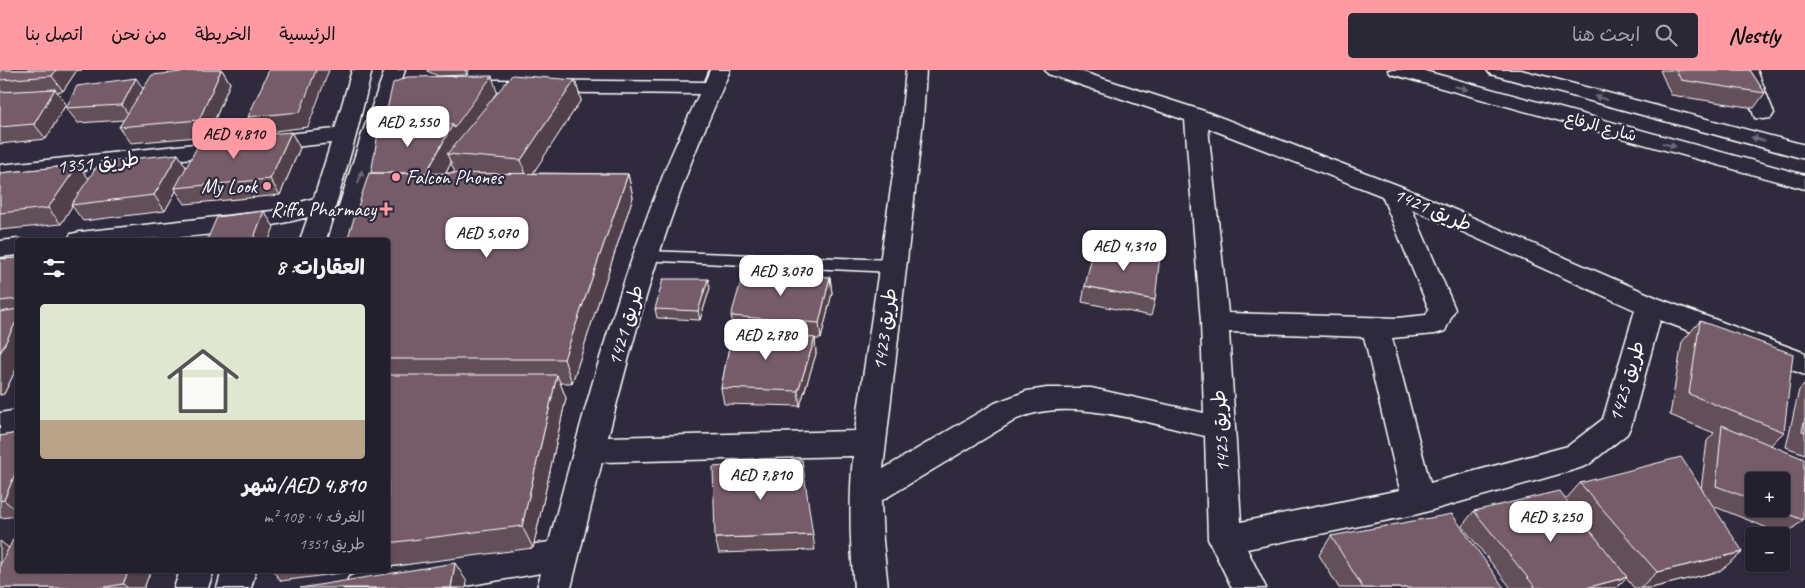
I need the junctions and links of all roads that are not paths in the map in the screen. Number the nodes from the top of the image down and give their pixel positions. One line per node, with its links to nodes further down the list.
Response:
1 (362, 70): 11 (street)
2 (916, 70): 23 (street, طريق 1423)
3 (1055, 70): 10 (street, طريق 1421)
4 (1398, 70): 14 (street, شارع الرفاع, one-way to 14)
5 (1497, 70): 12 (street, شارع الرفاع, one-way to 5)
6 (1747, 70): 9 (street)
7 (392, 78): 8 (street); 19 (street, one-way to 7)
8 (717, 79): 22 (street, طريق 1421)
9 (1763, 113)
10 (1196, 116): 15 (street, طريق 1421); 25 (street, طريق 1425)
11 (345, 135): 13 (street, طريق 1351); 16 (street)
12 (1805, 152)
13 (0, 172)
14 (1805, 182)
15 (1392, 191): 24 (street, طريق 1421); 26 (street)
16 (325, 202): 17 (street); 18 (street)
17 (97, 238)
18 (314, 238)
19 (342, 238)
20 (15, 247): 21 (street)
21 (0, 249)
22 (646, 256): 23 (lane); 32 (street, طريق 1421)
23 (892, 266): 31 (street, طريق 1423)
24 (1650, 306): 27 (street, طريق 1421); 34 (street, طريق 1425)
25 (1215, 322): 26 (street); 30 (street, طريق 1425)
26 (1375, 326): 34 (street)
27 (1805, 364)
28 (15, 422): 29 (street)
29 (0, 425)
30 (1220, 428): 33 (street); 35 (street, طريق 1425)
31 (869, 442): 32 (street); 33 (street, طريق 1423)
32 (589, 450): 36 (street, طريق 1421)
33 (864, 495): 43 (street, طريق 1423)
34 (1418, 500): 35 (street, طريق 1425)
35 (1225, 539): 44 (street, طريق 1425)
36 (562, 555): 41 (street); 42 (street, طريق 1421)
37 (196, 573): 39 (street)
38 (238, 573): 40 (street)
39 (191, 588)
40 (234, 588)
41 (361, 588)
42 (554, 588)
43 (871, 588)
44 (1249, 588)

